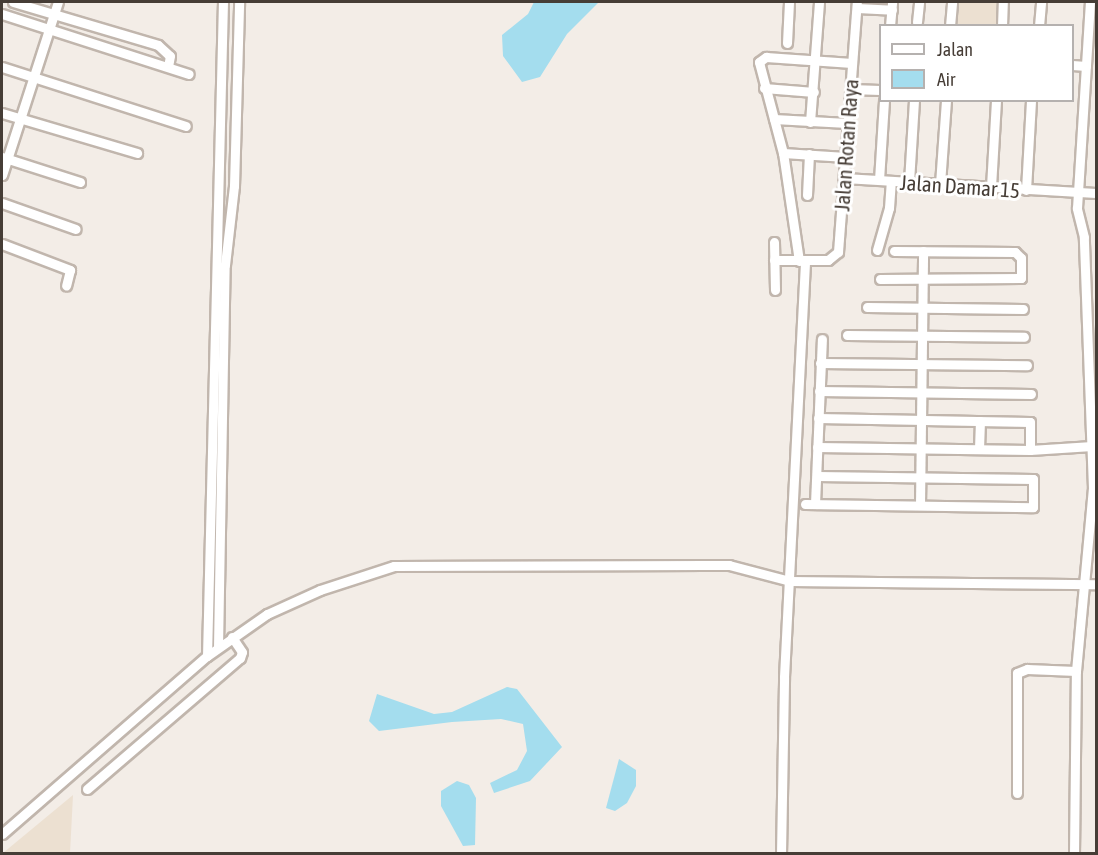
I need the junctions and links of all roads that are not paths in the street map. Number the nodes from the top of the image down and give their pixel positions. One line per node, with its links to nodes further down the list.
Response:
1 (13, 2): 14 (street)
2 (58, 2): 14 (street)
3 (223, 2): 58 (street)
4 (239, 2): 60 (street)
5 (789, 2): 22 (street)
6 (819, 2): 24 (street)
7 (919, 2): 16 (street)
8 (952, 2): 18 (street)
9 (1003, 2): 19 (street)
10 (1041, 2): 20 (street)
11 (1090, 2): 23 (street)
12 (857, 5): 13 (street); 25 (street, Jalan Rotan Raya)
13 (892, 6): 17 (street)
14 (53, 13): 21 (street); 27 (street)
15 (2, 14): 21 (street)
16 (917, 22)
17 (890, 24)
18 (950, 24)
19 (1002, 24)
20 (1039, 24)
21 (47, 27): 27 (street); 31 (street)
22 (788, 43)
23 (1092, 46): 28 (street)
24 (815, 61): 25 (street); 32 (street); 35 (street)
25 (852, 63): 33 (street, Jalan Rotan Raya)
26 (1074, 65): 28 (street)
27 (168, 66): 30 (street)
28 (1086, 66): 63 (street)
29 (2, 67): 31 (street)
30 (189, 74)
31 (32, 77): 42 (street); 46 (street)
32 (764, 88): 35 (street); 43 (street)
33 (850, 89): 34 (street); 45 (street, Jalan Rotan Raya)
34 (879, 90)
35 (814, 92): 44 (street)
36 (884, 102): 54 (street)
37 (914, 102): 57 (street)
38 (946, 102): 59 (street)
39 (996, 102): 61 (street)
40 (1031, 102): 62 (street)
41 (2, 113): 42 (street)
42 (18, 118): 47 (street); 50 (street)
43 (774, 119): 44 (street); 48 (street)
44 (810, 122): 45 (street)
45 (847, 123): 51 (street, Jalan Rotan Raya)
46 (186, 126)
47 (137, 153)
48 (783, 153): 49 (street); 74 (street)
49 (809, 154): 51 (street); 65 (street)
50 (4, 157): 52 (street); 56 (street)
51 (846, 157): 53 (street, Jalan Rotan Raya)
52 (2, 175)
53 (844, 178): 54 (street, Jalan Damar 15); 74 (street, Jalan Rotan Raya)
54 (879, 180): 55 (street, Jalan Damar 15)
55 (891, 181): 57 (street, Jalan Damar 15); 70 (street)
56 (80, 182)
57 (909, 182): 59 (street, Jalan Damar 15)
58 (220, 184): 60 (street); 92 (street)
59 (940, 184): 61 (street, Jalan Damar 15)
60 (234, 186): 93 (street)
61 (991, 187): 62 (street, Jalan Damar 15)
62 (1026, 190): 63 (street, Jalan Damar 15)
63 (1077, 192): 64 (street, Jalan Damar 15); 97 (street)
64 (1096, 193)
65 (807, 195)
66 (2, 203): 67 (street)
67 (76, 229)
68 (774, 242): 73 (street)
69 (2, 244): 77 (street)
70 (877, 250)
71 (894, 251): 72 (street)
72 (923, 251): 76 (street); 76 (street)
73 (774, 260): 74 (street, Jalan Rotan Raya); 78 (street)
74 (802, 261): 106 (street)
75 (880, 279): 76 (street)
76 (922, 280): 80 (street)
77 (66, 286)
78 (775, 290)
79 (867, 307): 80 (street)
80 (922, 308): 81 (street); 83 (street)
81 (1023, 309)
82 (847, 334): 83 (street)
83 (922, 336): 84 (street); 87 (street)
84 (1024, 337)
85 (822, 339): 86 (street)
86 (820, 363): 87 (street); 89 (street)
87 (921, 364): 88 (street); 90 (street)
88 (1027, 365)
89 (819, 391): 90 (street); 94 (street)
90 (921, 392): 91 (street); 95 (street)
91 (1031, 394)
92 (211, 408): 93 (street); 110 (street)
93 (223, 408): 109 (street)
94 (818, 418): 95 (street); 98 (street)
95 (921, 421): 96 (street); 99 (street)
96 (980, 421): 100 (street); 101 (street)
97 (1092, 446): 101 (street); 105 (street)
98 (817, 447): 99 (street); 102 (street)
99 (920, 449): 100 (street); 103 (street)
100 (979, 449): 101 (street)
101 (1030, 450)
102 (817, 476): 103 (street); 104 (street)
103 (921, 478): 104 (street); 104 (street)
104 (920, 505)
105 (1093, 553): 107 (street)
106 (790, 581): 107 (street); 108 (street); 115 (street)
107 (1092, 584): 111 (street)
108 (232, 637): 109 (street); 112 (street)
109 (218, 647): 110 (street)
110 (207, 656): 114 (street)
111 (1076, 671): 113 (street); 116 (street)
112 (87, 789)
113 (1017, 793)
114 (2, 834)
115 (781, 854)
116 (1074, 854)

